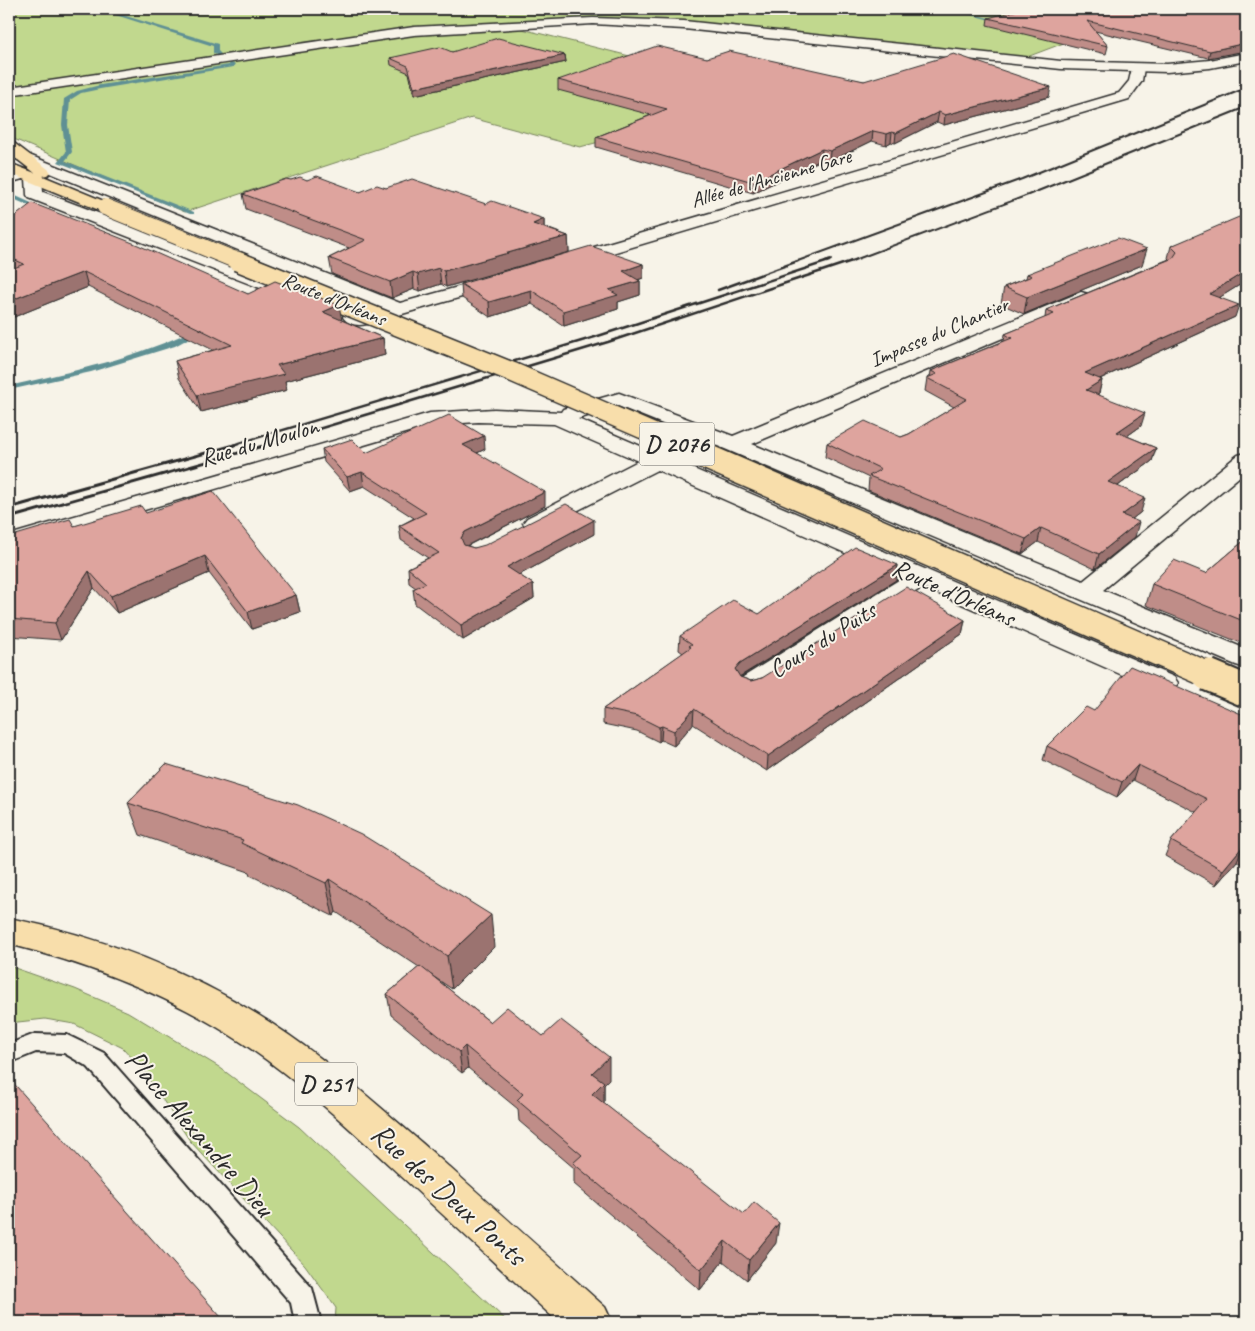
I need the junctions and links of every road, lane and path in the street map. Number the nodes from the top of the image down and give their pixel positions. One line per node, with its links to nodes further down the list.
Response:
1 (1246, 57): 4 (street)
2 (1246, 62): 4 (street)
3 (133, 71): 4 (street); 5 (street); 6 (street)
4 (1138, 71): 9 (street, Allée de l'Ancienne Gare)
5 (9, 80)
6 (9, 91)
7 (16, 164): 8 (main road, Route d'Orléans / D 2076); 8 (main road, Route d'Orléans / D 2076); 12 (street); 12 (street)
8 (74, 194): 23 (main road, Route d'Orléans / D 2076, bridge)
9 (548, 266)
10 (510, 277): 12 (street)
11 (1099, 291): 14 (street, Impasse du Chantier)
12 (398, 309)
13 (558, 418): 14 (street, Route d'Orléans); 16 (street, Route d'Orléans); 18 (street, Rue du Moulon)
14 (733, 444): 20 (street, Route d'Orléans)
15 (1246, 460): 20 (street)
16 (656, 461): 17 (street); 19 (street, Route d'Orléans)
17 (519, 531)
18 (9, 543)
19 (920, 578): 22 (street, Cours du Puits); 24 (street, Route d'Orléans)
20 (1086, 590): 21 (street, Route d'Orléans)
21 (1246, 659)
22 (750, 685)
23 (1246, 691)
24 (1183, 692)
25 (9, 930): 28 (main road, Rue des Deux Ponts / D 251)
26 (9, 1054): 27 (lane, Place Alexandre Dieu)
27 (308, 1322)
28 (590, 1322)

